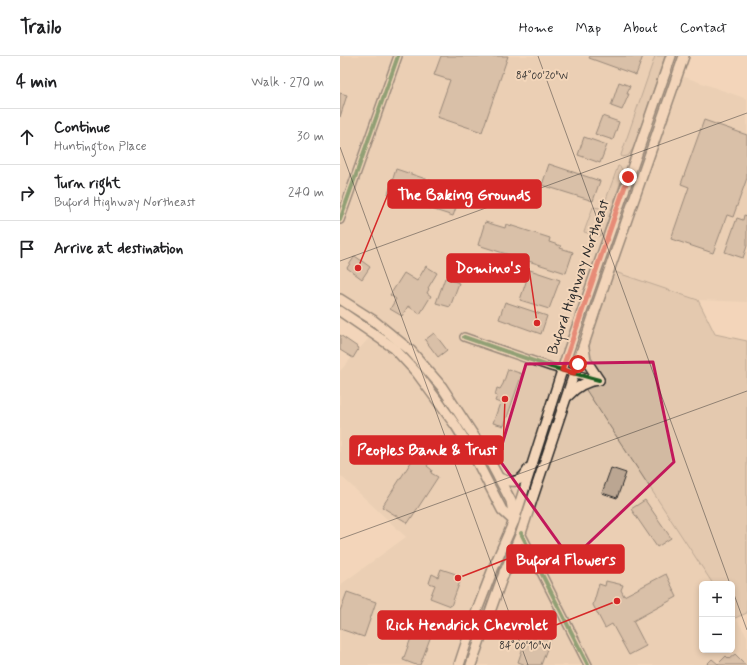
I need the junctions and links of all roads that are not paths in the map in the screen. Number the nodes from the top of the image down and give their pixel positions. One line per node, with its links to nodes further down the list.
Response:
1 (398, 56): 4 (street)
2 (672, 56): 9 (main road, Buford Highway Northeast)
3 (684, 56): 8 (main road)
4 (340, 220)
5 (340, 299): 14 (main road)
6 (340, 311): 15 (main road)
7 (464, 337): 9 (street)
8 (584, 346): 10 (main road); 11 (main road)
9 (562, 370): 10 (street); 13 (main road, Buford Highway Northeast)
10 (574, 373): 11 (street); 12 (main road)
11 (599, 380): 12 (main road)
12 (566, 398): 16 (main road)
13 (534, 458): 14 (main road); 15 (main road, Buford Highway Northeast)
14 (499, 478): 15 (main road)
15 (514, 521): 16 (main road); 19 (main road, Buford Highway Northeast)
16 (521, 533): 17 (street); 18 (main road)
17 (538, 566): 18 (main road); 21 (street)
18 (502, 577): 20 (main road)
19 (459, 665)
20 (471, 665)
21 (588, 665)

